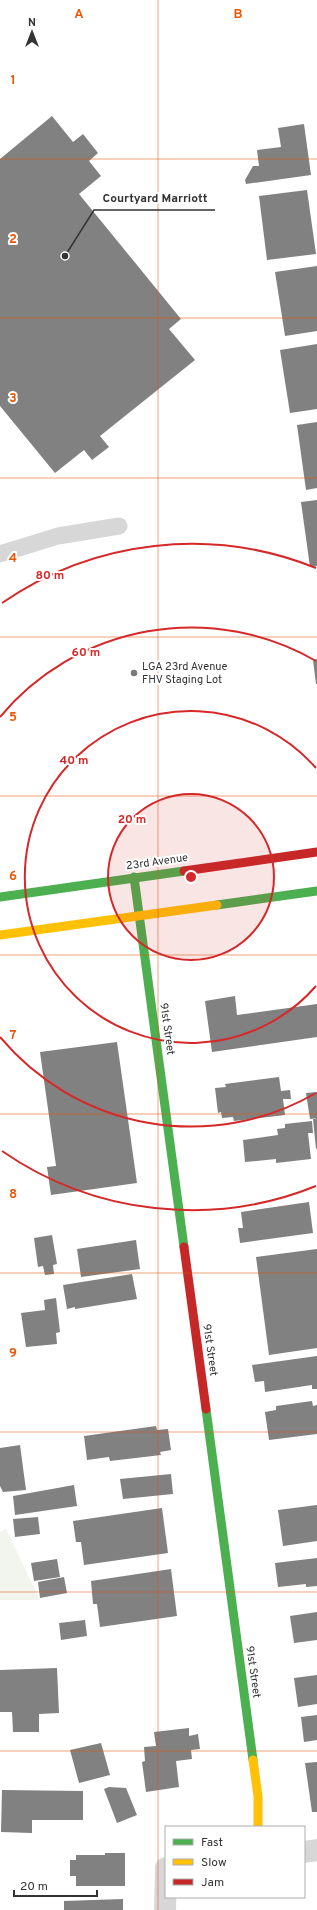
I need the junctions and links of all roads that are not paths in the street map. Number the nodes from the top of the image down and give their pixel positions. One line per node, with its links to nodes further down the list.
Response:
1 (119, 526): 2 (lane)
2 (0, 554)
3 (317, 852): 4 (street, 23rd Avenue)
4 (134, 877): 6 (street, 23rd Avenue); 7 (street, 91st Street)
5 (317, 891): 7 (street)
6 (0, 897)
7 (140, 916): 8 (street); 9 (street, 91st Street)
8 (0, 935)
9 (258, 1826)
10 (317, 1850): 11 (street)
11 (305, 1852)
12 (166, 1898): 13 (street)
13 (166, 1910)

